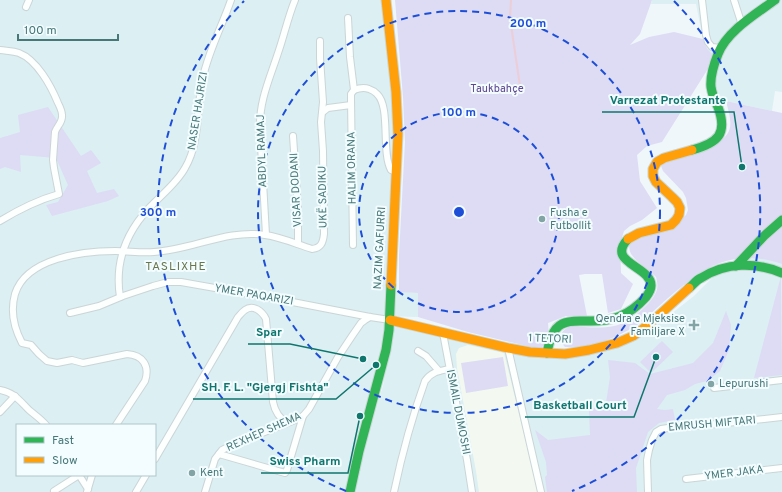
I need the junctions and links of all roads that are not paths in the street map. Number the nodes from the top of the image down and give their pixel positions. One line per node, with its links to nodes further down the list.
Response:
1 (29, 0): 8 (street)
2 (231, 0): 24 (street, NASER HAJRIZI)
3 (295, 0): 21 (street, ABDYL RAMAJ)
4 (386, 0): 18 (street, NAZIM GAFURRI)
5 (702, 0): 12 (street)
6 (734, 0): 10 (street)
7 (775, 0): 10 (street)
8 (26, 7)
9 (348, 18): 14 (street, HALIM ORANA)
10 (742, 25): 12 (street)
11 (320, 41): 16 (street, UKË SADIKU)
12 (720, 48): 34 (street)
13 (0, 50): 20 (street)
14 (354, 90): 15 (street, HALIM ORANA); 18 (street)
15 (351, 105): 16 (street); 23 (street, HALIM ORANA)
16 (323, 112): 22 (street, UKË SADIKU)
17 (293, 136): 22 (street, VISAR DODANI)
18 (396, 172): 30 (street, NAZIM GAFURRI)
19 (782, 220): 25 (street)
20 (0, 221)
21 (266, 235): 22 (street, UKË SADIKU); 24 (street, UKË SADIKU)
22 (298, 244)
23 (353, 246)
24 (122, 251): 27 (street); 46 (street, UKË SADIKU)
25 (736, 266): 26 (street, 1 TETORI); 34 (street, 1 TETORI)
26 (782, 273)
27 (120, 297): 28 (street, YMER PAQARIZI); 29 (street, YMER PAQARIZI)
28 (70, 313)
29 (370, 317): 30 (street, YMER PAQARIZI); 42 (street, REXHEP SHEMA)
30 (390, 320): 31 (street, 1 TETORI); 59 (street, NAZIM GAFURRI)
31 (443, 333): 32 (street, 1 TETORI); 35 (street, ISMAIL DUMOSHI)
32 (508, 348): 34 (street, 1 TETORI); 62 (street)
33 (418, 351): 36 (street)
34 (547, 353)
35 (449, 369): 36 (street); 61 (street, ISMAIL DUMOSHI)
36 (439, 371): 60 (street)
37 (782, 380): 38 (street)
38 (714, 388)
39 (0, 390): 40 (street)
40 (15, 396): 41 (street); 45 (street)
41 (0, 412)
42 (303, 416): 44 (street, REXHEP SHEMA); 47 (street)
43 (782, 417): 63 (street, EMRUSH MIFTARI)
44 (288, 423): 47 (street, REXHEP SHEMA); 48 (street)
45 (45, 424)
46 (117, 424)
47 (219, 454): 58 (street, REXHEP SHEMA)
48 (156, 457)
49 (782, 468): 54 (street, YMER JAKA)
50 (77, 476): 56 (street)
51 (80, 476): 55 (street)
52 (92, 476): 55 (street)
53 (145, 476): 57 (street)
54 (686, 479)
55 (87, 490)
56 (54, 491)
57 (136, 492)
58 (205, 492)
59 (350, 492)
60 (394, 492)
61 (472, 492)
62 (541, 492)
63 (648, 492)

